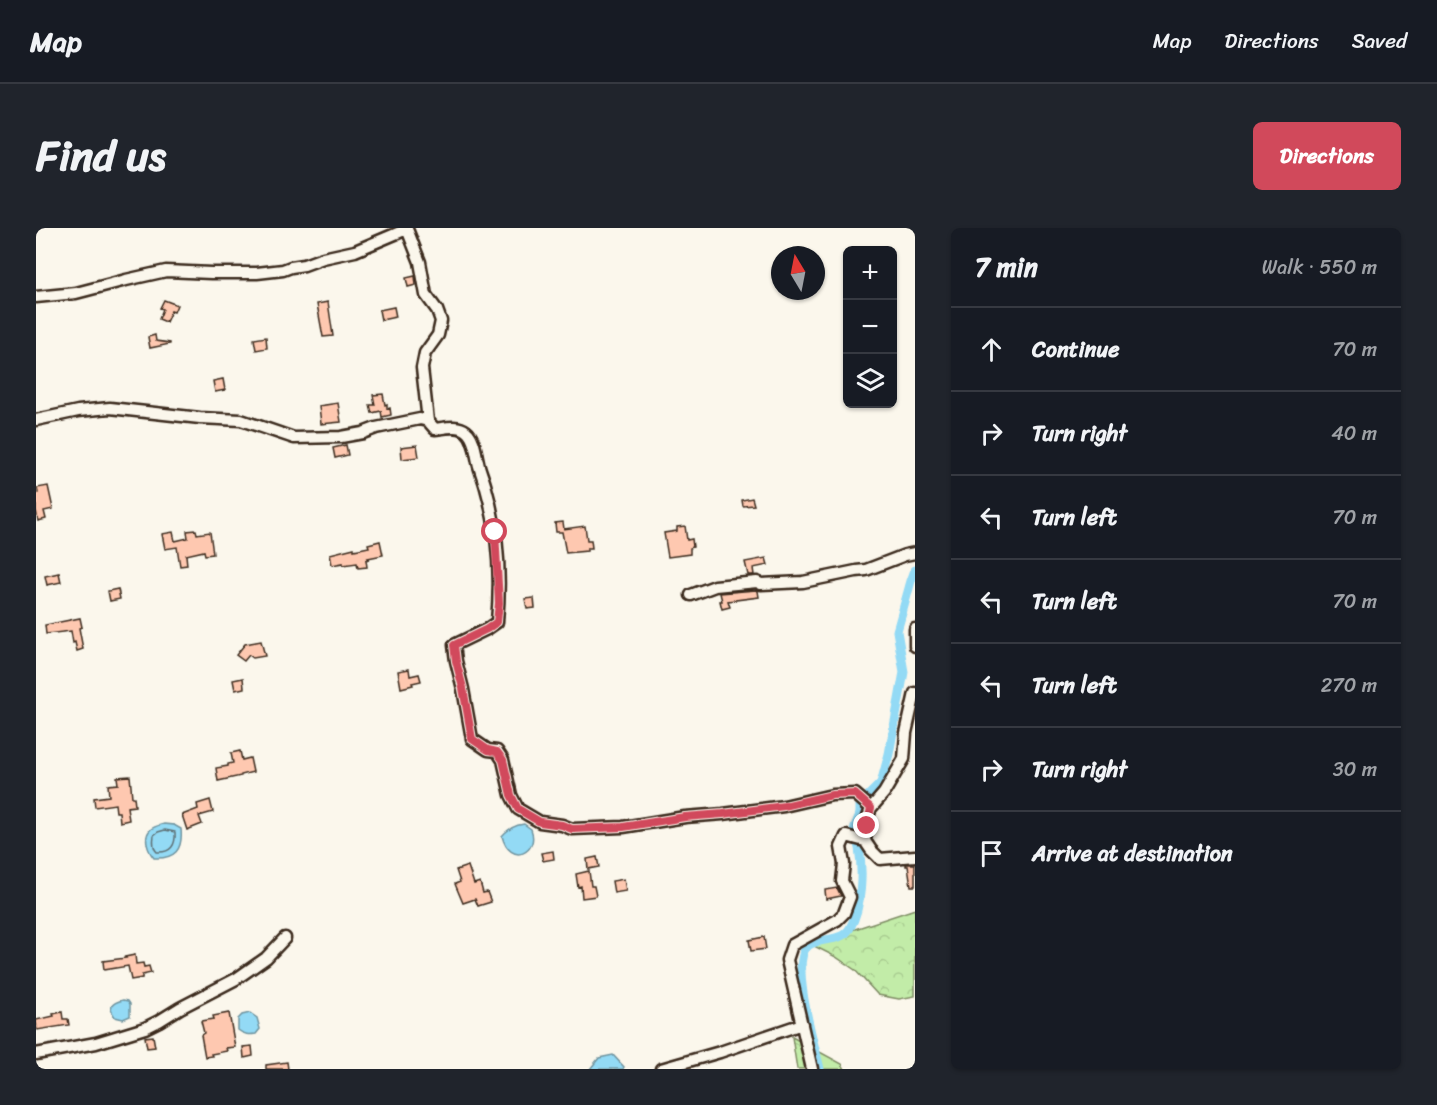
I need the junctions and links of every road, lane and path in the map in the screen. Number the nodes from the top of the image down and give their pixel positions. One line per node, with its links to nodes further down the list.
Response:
1 (407, 228): 2 (street); 4 (street)
2 (36, 297)
3 (36, 420): 4 (street)
4 (428, 421): 10 (street)
5 (915, 553): 6 (street)
6 (691, 595)
7 (915, 629): 8 (street)
8 (915, 646)
9 (915, 693): 10 (street)
10 (871, 808): 11 (street)
11 (865, 840): 12 (street); 14 (street)
12 (915, 855)
13 (285, 938): 15 (street)
14 (802, 1024): 16 (street); 17 (street)
15 (36, 1054)
16 (661, 1069)
17 (812, 1069)

